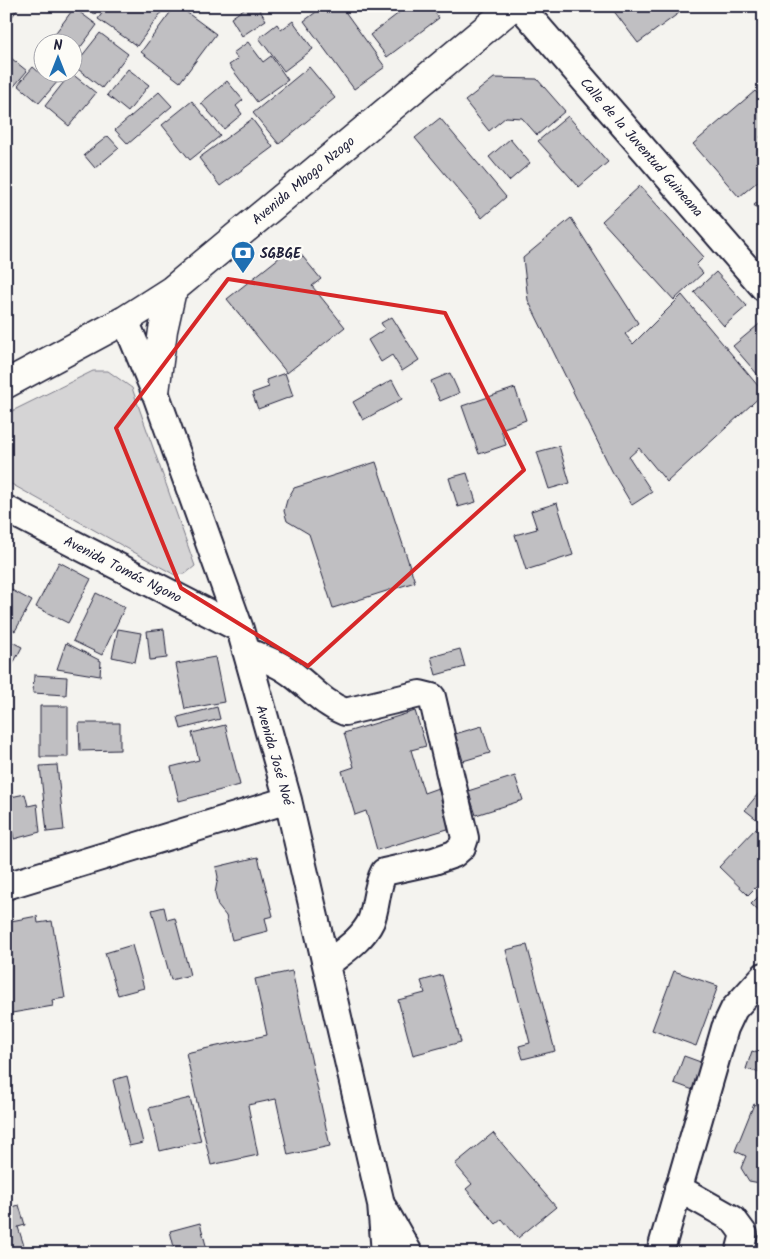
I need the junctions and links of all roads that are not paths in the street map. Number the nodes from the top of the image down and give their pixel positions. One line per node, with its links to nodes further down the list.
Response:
1 (513, 6): 4 (main road, Avenida Mbogo Nzogo)
2 (520, 6): 3 (street, Calle de la Juventud Guineana)
3 (764, 288)
4 (172, 290): 5 (main road, Avenida Mbogo Nzogo); 7 (main road)
5 (124, 320): 6 (main road, Avenida Mbogo Nzogo); 7 (street, Avenida José Noé)
6 (6, 384)
7 (155, 392): 9 (street, Avenida José Noé)
8 (6, 509): 10 (street, Avenida Tomás Ngono)
9 (217, 564): 10 (street); 11 (street, Avenida José Noé)
10 (178, 597): 11 (street, Avenida Tomás Ngono)
11 (243, 640): 12 (street, Avenida José Noé); 14 (street, Avenida Tomás Ngono)
12 (288, 800): 13 (street); 14 (street, Avenida José Noé)
13 (6, 886)
14 (326, 965): 17 (street, Avenida José Noé)
15 (764, 976): 16 (street)
16 (678, 1188): 20 (street); 21 (street)
17 (381, 1204): 18 (street, Avenida José Noé); 19 (street, Avenida José Noé)
18 (384, 1253)
19 (409, 1253)
20 (660, 1253)
21 (739, 1253)

